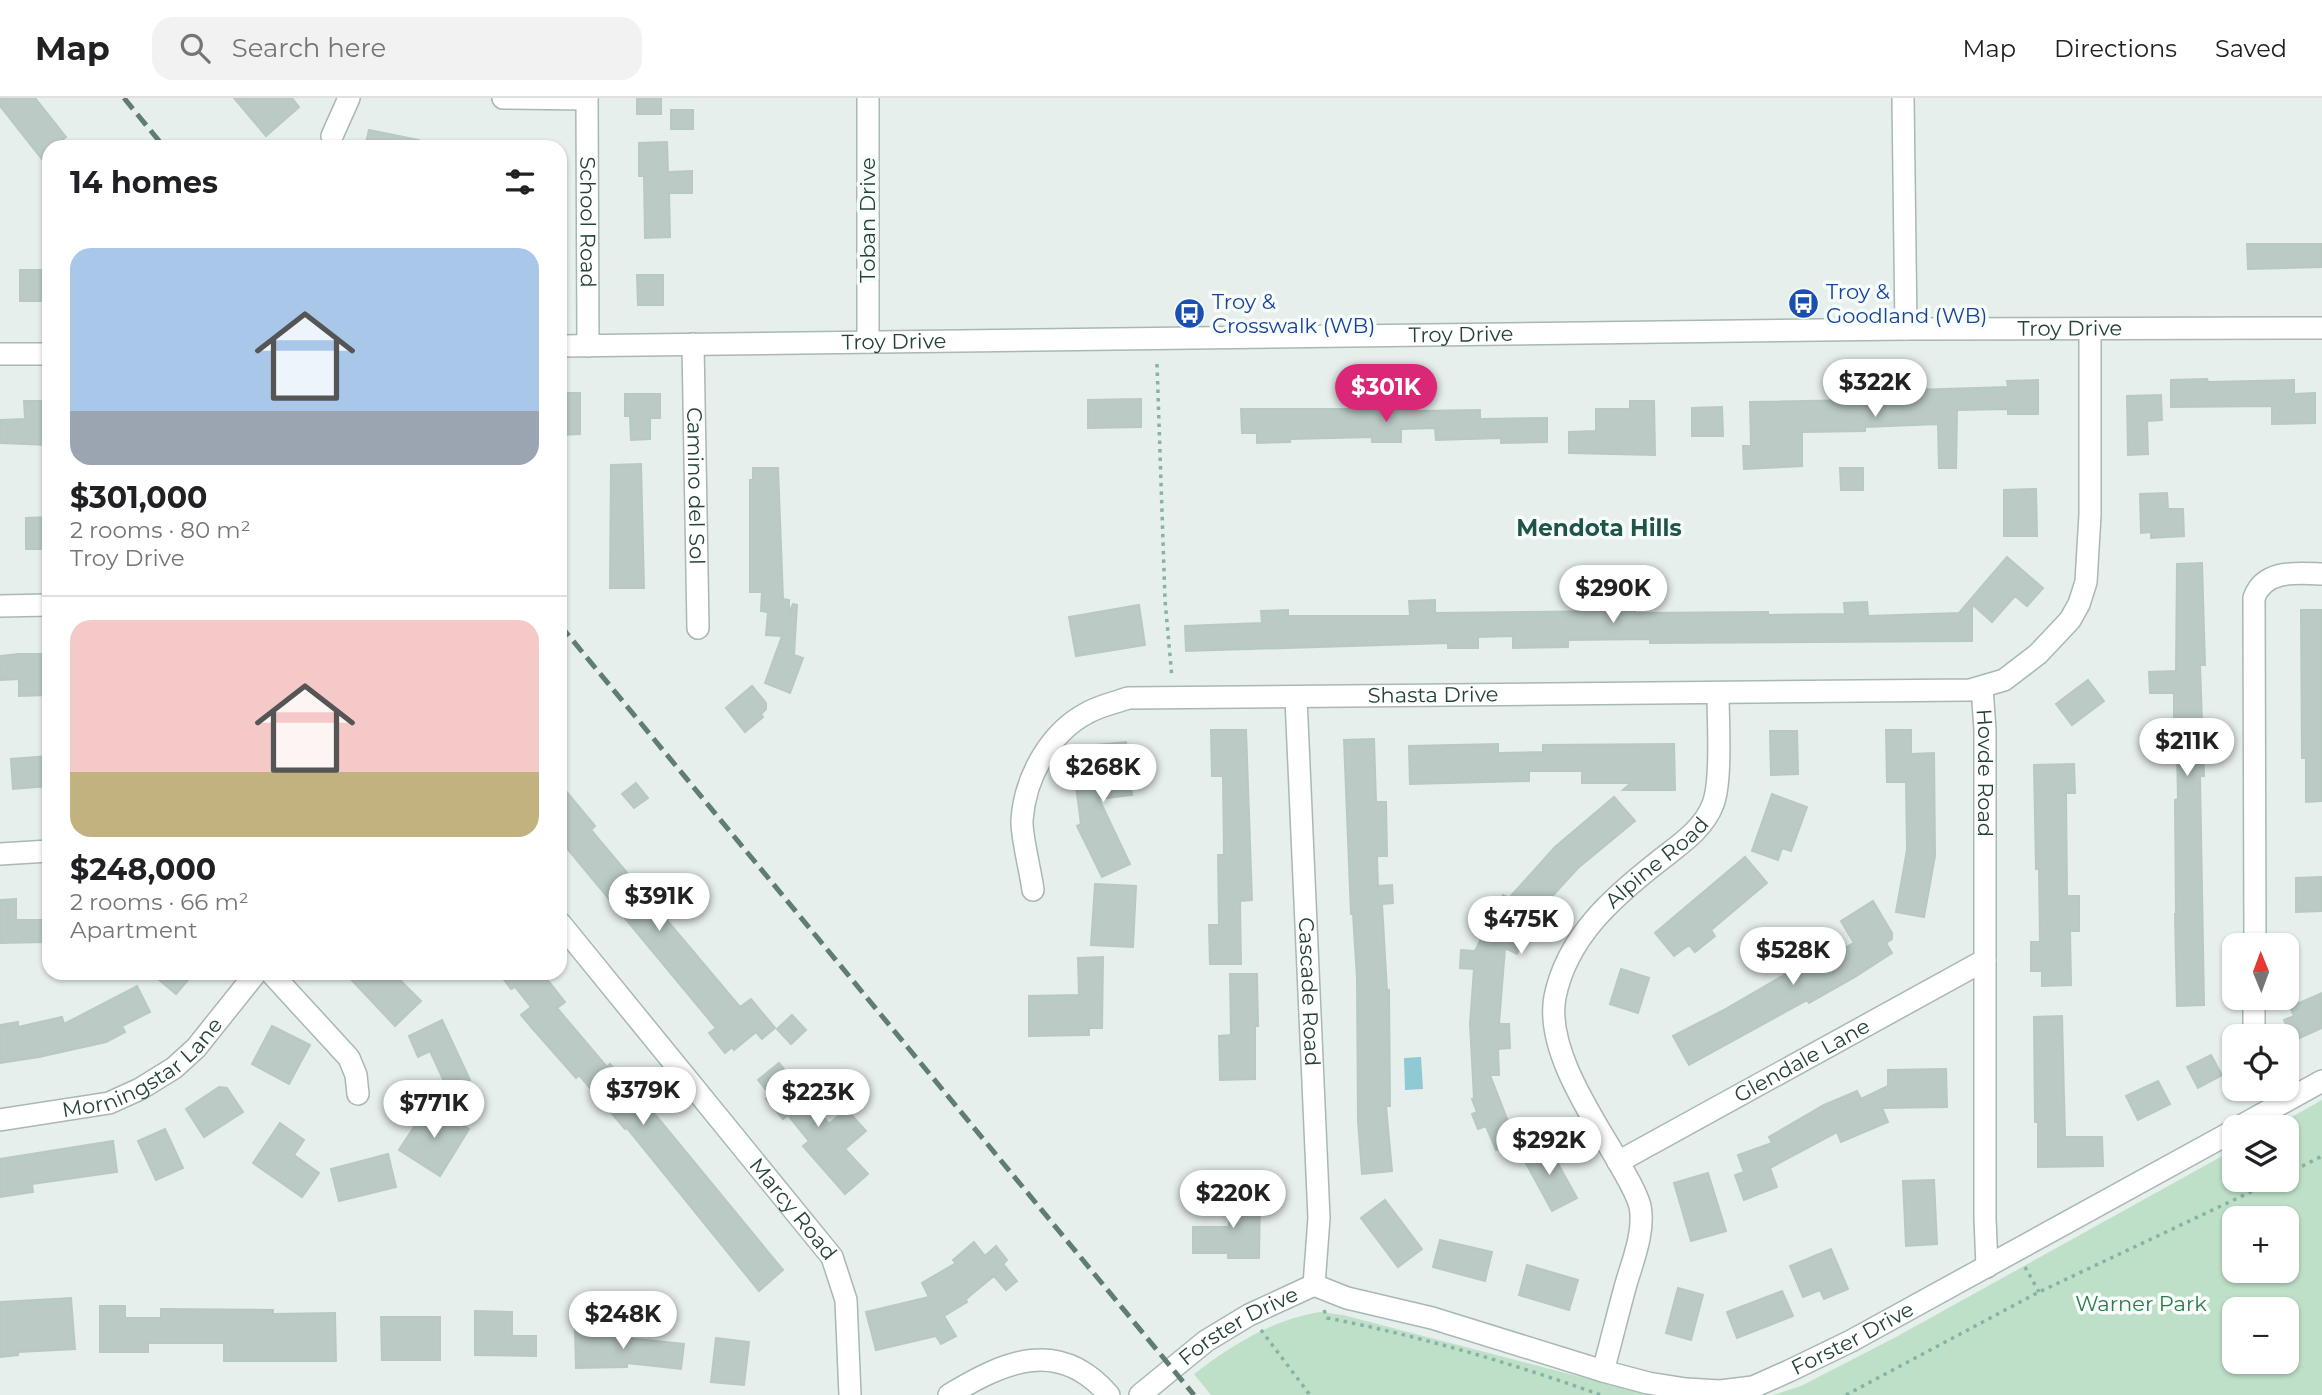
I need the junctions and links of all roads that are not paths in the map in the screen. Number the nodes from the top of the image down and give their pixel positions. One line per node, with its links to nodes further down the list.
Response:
1 (349, 98): 6 (street)
2 (503, 98): 3 (street)
3 (587, 98): 13 (street, School Road)
4 (867, 98): 10 (street, Toban Drive)
5 (1903, 98): 8 (street)
6 (332, 136)
7 (2322, 328): 9 (street, Troy Drive)
8 (1906, 329): 9 (street, Troy Drive); 10 (street, Troy Drive)
9 (2090, 329): 20 (street, Hovde Road)
10 (868, 342): 11 (street, Troy Drive)
11 (693, 344): 13 (street, Troy Drive); 19 (street, Camino del Sol)
12 (567, 346): 13 (street, Troy Drive)
13 (588, 346)
14 (0, 354): 15 (street)
15 (42, 354)
16 (2322, 574): 27 (street)
17 (42, 605): 18 (street)
18 (0, 606)
19 (698, 628)
20 (1982, 687): 21 (street, Shasta Drive); 28 (street, Hovde Road)
21 (1718, 693): 22 (street, Shasta Drive); 38 (street, Alpine Road)
22 (1296, 698): 25 (street, Shasta Drive); 40 (street, Cascade Road)
23 (42, 851): 24 (street)
24 (0, 854)
25 (1034, 890)
26 (567, 932): 42 (street, Marcy Road)
27 (2255, 933)
28 (1985, 960): 38 (street, Glendale Lane); 39 (street, Hovde Road)
29 (250, 980): 36 (street, Morningstar Lane)
30 (277, 980): 33 (street)
31 (2322, 1081): 32 (street)
32 (2299, 1088)
33 (358, 1094)
34 (2269, 1101): 35 (street)
35 (2253, 1115)
36 (0, 1120)
37 (2222, 1137): 39 (street, Forster Drive)
38 (1618, 1162): 41 (street, Alpine Road)
39 (1987, 1267): 41 (street, Forster Drive)
40 (1314, 1285): 41 (street, Forster Drive); 45 (street, Forster Drive)
41 (1603, 1371)
42 (849, 1395)
43 (949, 1395): 44 (street)
44 (1109, 1395)
45 (1140, 1395)

